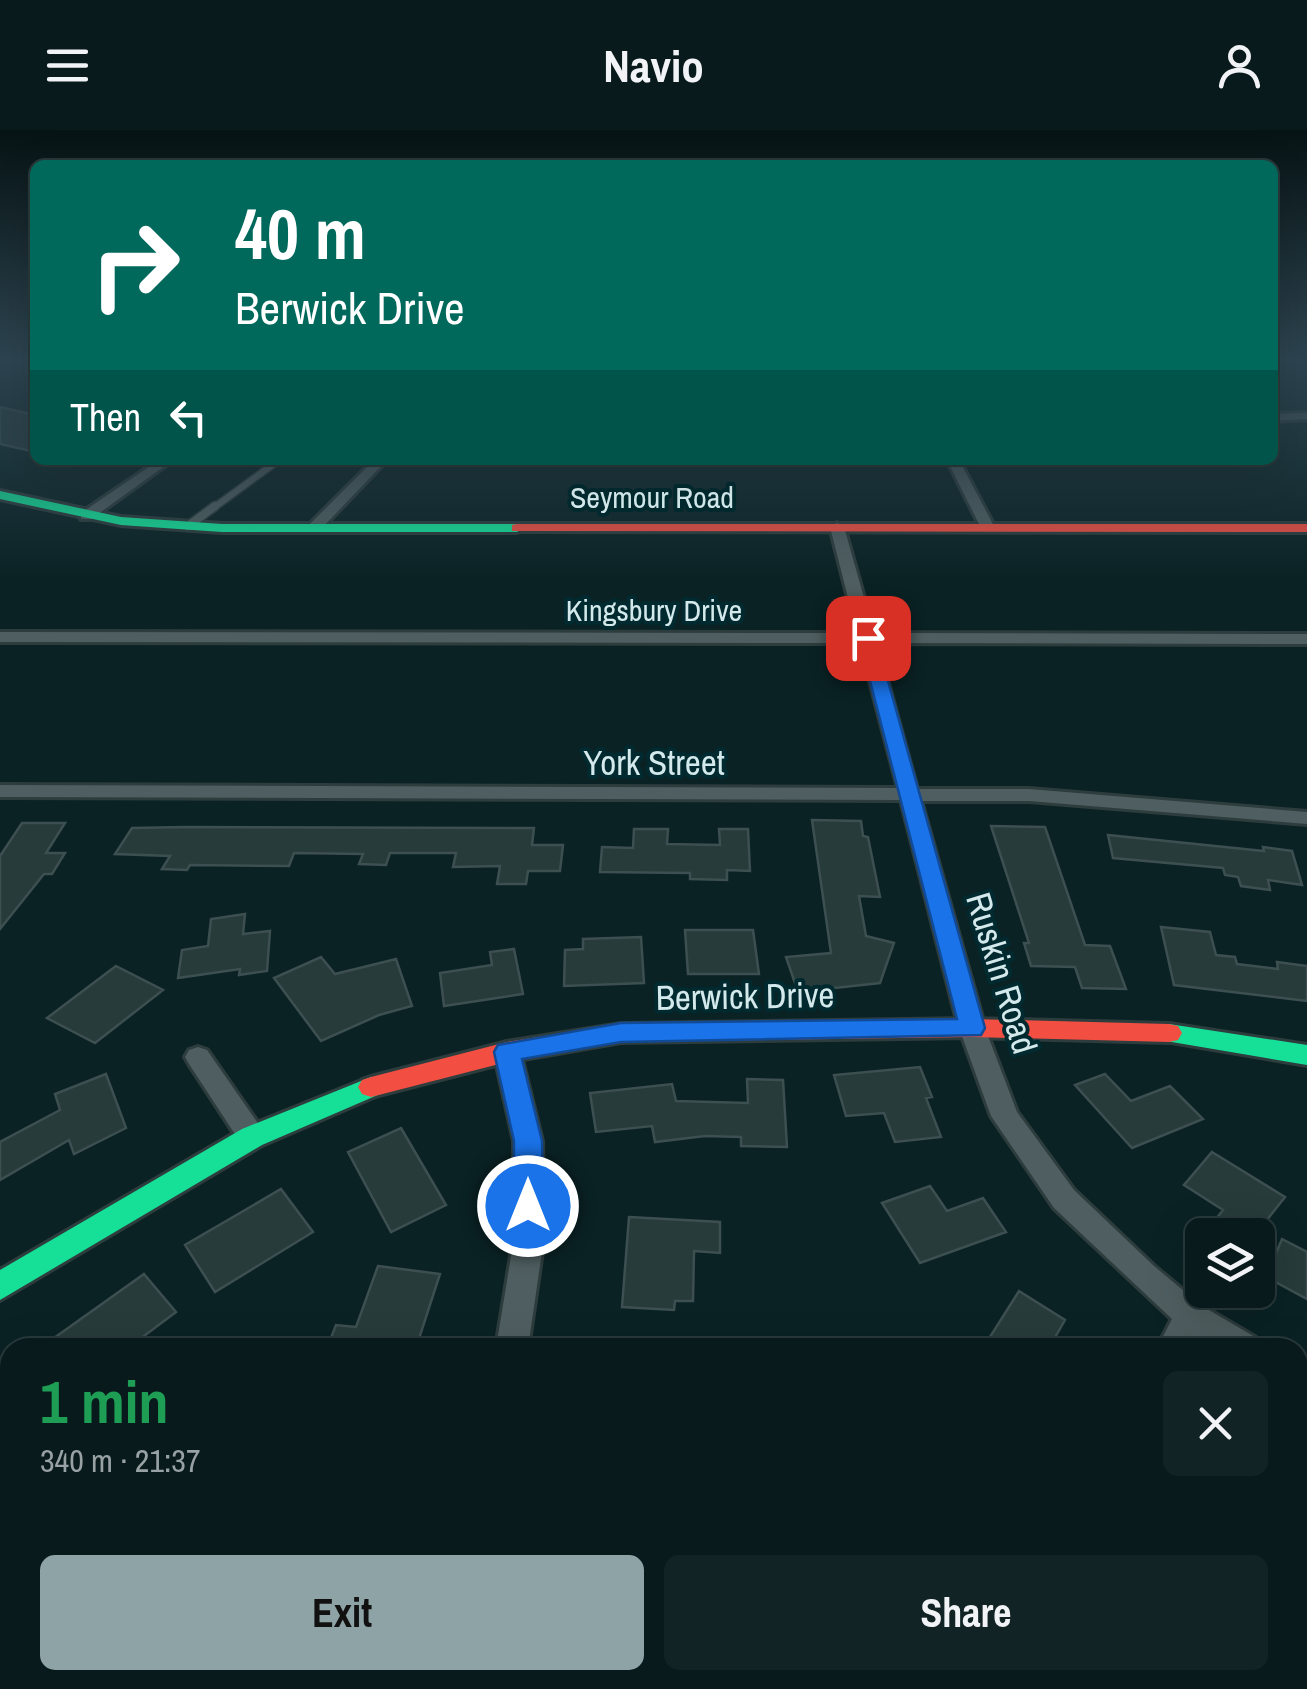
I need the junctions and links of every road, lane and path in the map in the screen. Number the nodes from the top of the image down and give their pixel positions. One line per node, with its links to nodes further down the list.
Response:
1 (160, 465): 6 (street)
2 (272, 465): 7 (lane)
3 (376, 465): 8 (street)
4 (956, 465): 10 (street)
5 (0, 496): 6 (street, Seymour Road)
6 (86, 516): 7 (street, Seymour Road)
7 (188, 526): 8 (street, Seymour Road)
8 (314, 528): 9 (street, Seymour Road)
9 (837, 528): 10 (street, Seymour Road); 13 (street, Ruskin Road)
10 (988, 528): 11 (street, Seymour Road)
11 (1307, 528)
12 (0, 637): 13 (street, Kingsbury Drive)
13 (868, 638): 14 (street, Kingsbury Drive); 16 (street, Ruskin Road)
14 (1307, 639)
15 (0, 791): 16 (street, York Street)
16 (910, 796): 17 (street, York Street); 18 (street, Ruskin Road)
17 (1307, 818)
18 (972, 1028): 19 (street, Berwick Drive); 20 (street, Berwick Drive); 24 (street, Ruskin Road)
19 (507, 1052): 22 (street, Berwick Drive); 25 (street)
20 (1307, 1054)
21 (198, 1056): 22 (street)
22 (252, 1137): 23 (street, Berwick Drive)
23 (0, 1286)
24 (1191, 1316): 26 (street); 27 (street, Ruskin Road)
25 (514, 1338)
26 (1179, 1338)
27 (1227, 1338)

